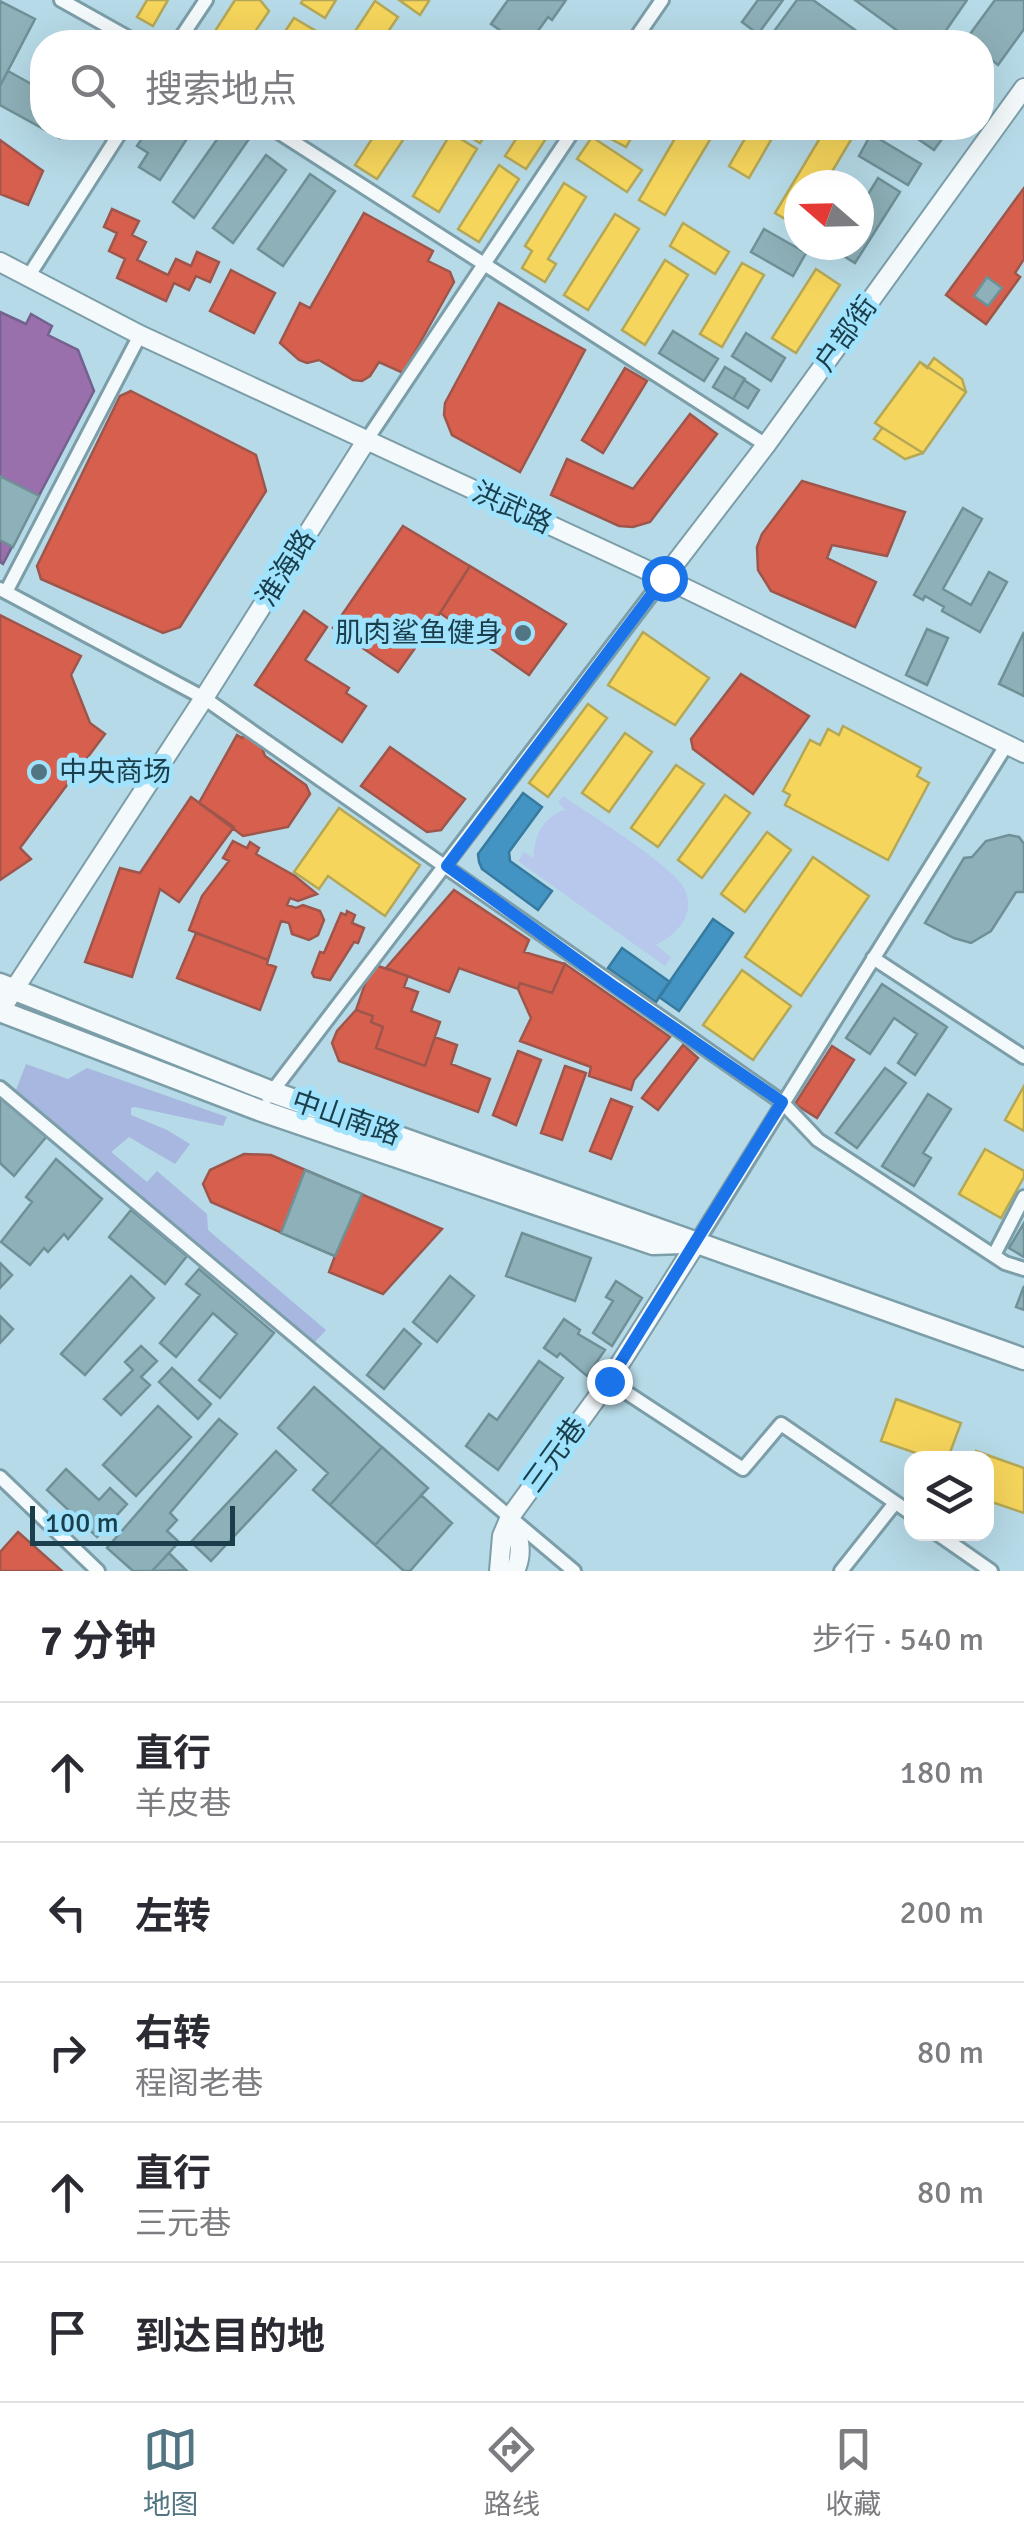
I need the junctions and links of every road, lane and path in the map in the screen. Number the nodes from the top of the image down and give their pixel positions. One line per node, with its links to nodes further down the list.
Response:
1 (61, 0): 4 (street)
2 (206, 0): 5 (street)
3 (662, 0): 6 (street)
4 (115, 30)
5 (186, 30)
6 (641, 30)
7 (1024, 88): 8 (main road, 户部街)
8 (994, 130)
9 (114, 140): 15 (street)
10 (291, 140): 14 (street)
11 (567, 140): 14 (street, 淮海路)
12 (986, 140): 18 (main road, 户部街)
13 (0, 262): 15 (main road, 洪武路)
14 (486, 265): 17 (street, 淮海路); 18 (street)
15 (28, 276): 16 (main road, 洪武路)
16 (140, 335): 17 (main road, 洪武路); 20 (street)
17 (366, 441): 19 (main road, 洪武路); 21 (main road, 淮海路)
18 (766, 445): 19 (main road, 户部街)
19 (664, 578): 22 (main road, 洪武路); 23 (street)
20 (3, 590): 21 (street)
21 (204, 698): 23 (street); 25 (main road, 淮海路)
22 (1015, 748): 24 (street)
23 (447, 866): 29 (street); 30 (street)
24 (873, 958): 27 (street); 30 (street)
25 (7, 987): 26 (main road, 淮海路); 29 (main road, 中山南路)
26 (0, 1011): 31 (main road, 中山南路)
27 (1024, 1058)
28 (0, 1088): 41 (street)
29 (272, 1092): 31 (street); 33 (main road, 中山南路)
30 (782, 1102): 33 (street); 34 (street)
31 (259, 1110): 33 (main road, 中山南路)
32 (1024, 1198): 34 (street)
33 (696, 1242): 36 (main road, 中山南路); 37 (main road, 三元巷)
34 (994, 1255): 35 (street)
35 (1024, 1269)
36 (1024, 1359)
37 (609, 1381): 39 (street); 41 (main road, 三元巷)
38 (0, 1477): 43 (street)
39 (895, 1502): 40 (street); 47 (street)
40 (904, 1508)
41 (510, 1517): 44 (main road); 45 (main road); 46 (street)
42 (948, 1541): 48 (street)
43 (98, 1571)
44 (499, 1571)
45 (515, 1571)
46 (574, 1571)
47 (841, 1571)
48 (992, 1571)

